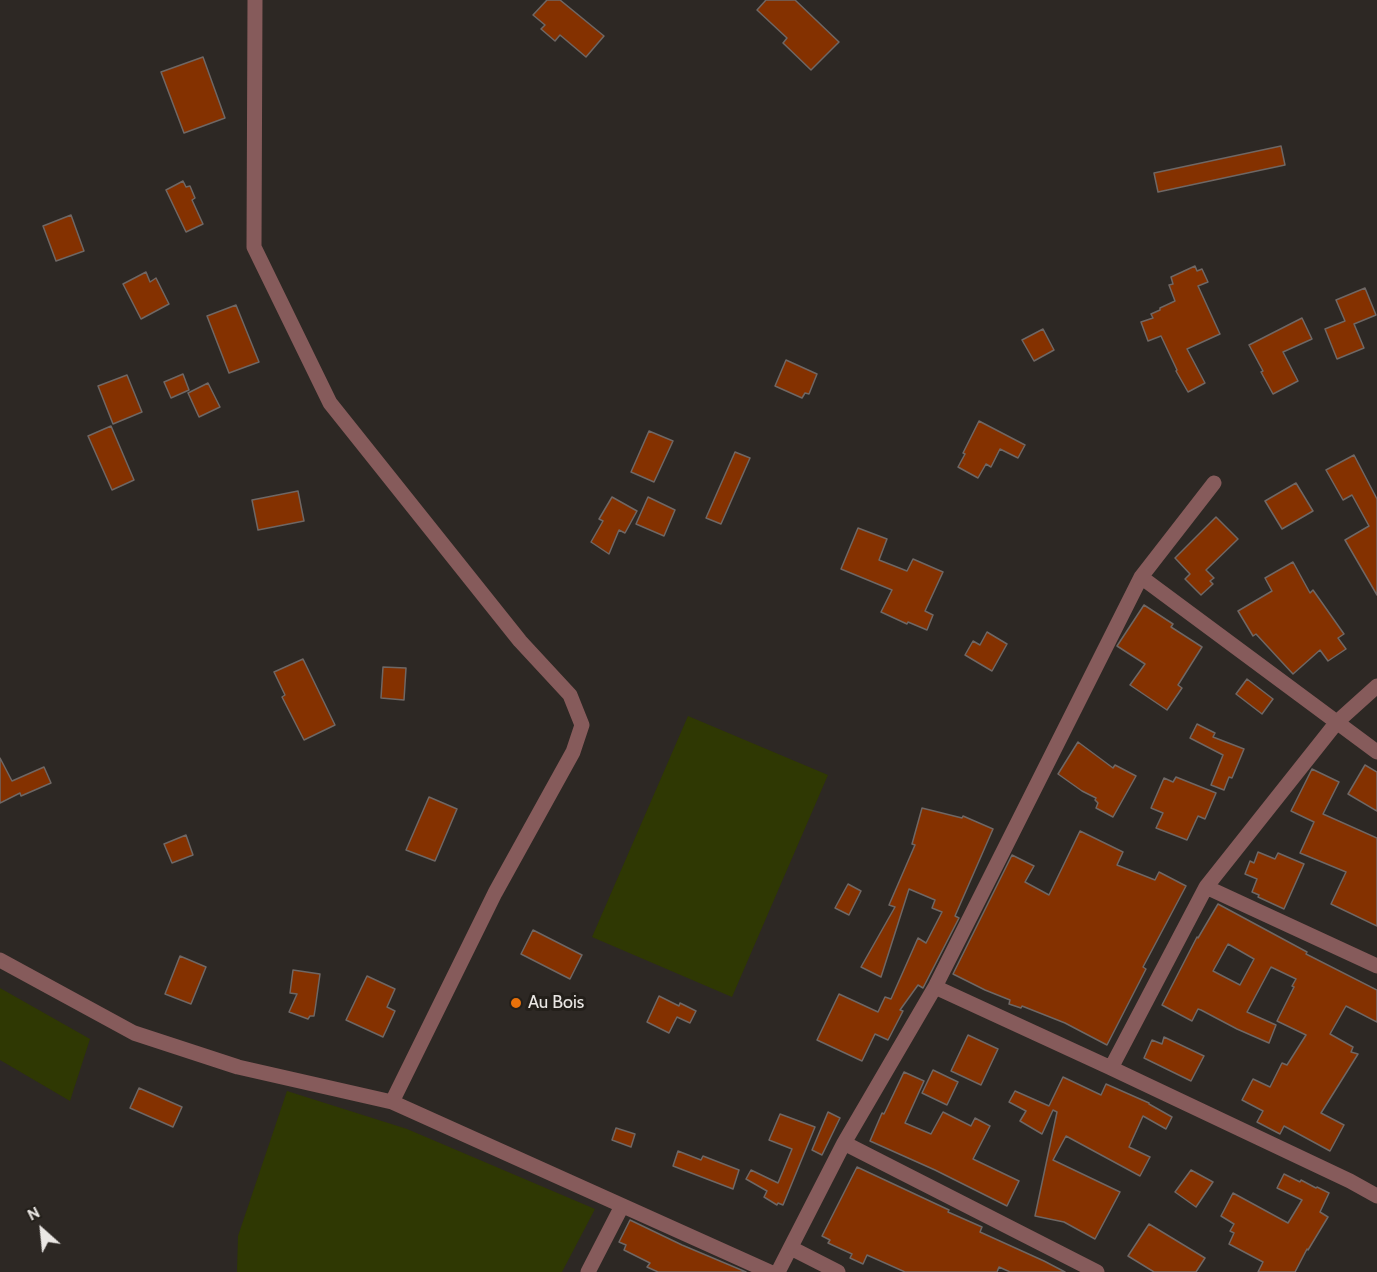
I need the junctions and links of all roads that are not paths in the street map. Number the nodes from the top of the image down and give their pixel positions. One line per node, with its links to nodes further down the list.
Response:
1 (255, 0): 12 (street)
2 (1214, 483): 3 (street)
3 (1141, 577): 5 (street); 10 (street)
4 (1377, 686): 5 (street)
5 (1338, 722): 6 (street); 7 (street)
6 (1377, 752)
7 (1206, 887): 9 (street); 11 (street)
8 (0, 960): 12 (street)
9 (1377, 966)
10 (935, 987): 11 (street); 13 (street)
11 (1111, 1068): 14 (street)
12 (392, 1102): 15 (street)
13 (844, 1143): 16 (street); 21 (street)
14 (1377, 1196)
15 (622, 1206): 17 (street); 18 (street)
16 (790, 1248): 19 (street); 20 (street)
17 (588, 1272)
18 (770, 1272)
19 (778, 1272)
20 (838, 1272)
21 (1097, 1272)

